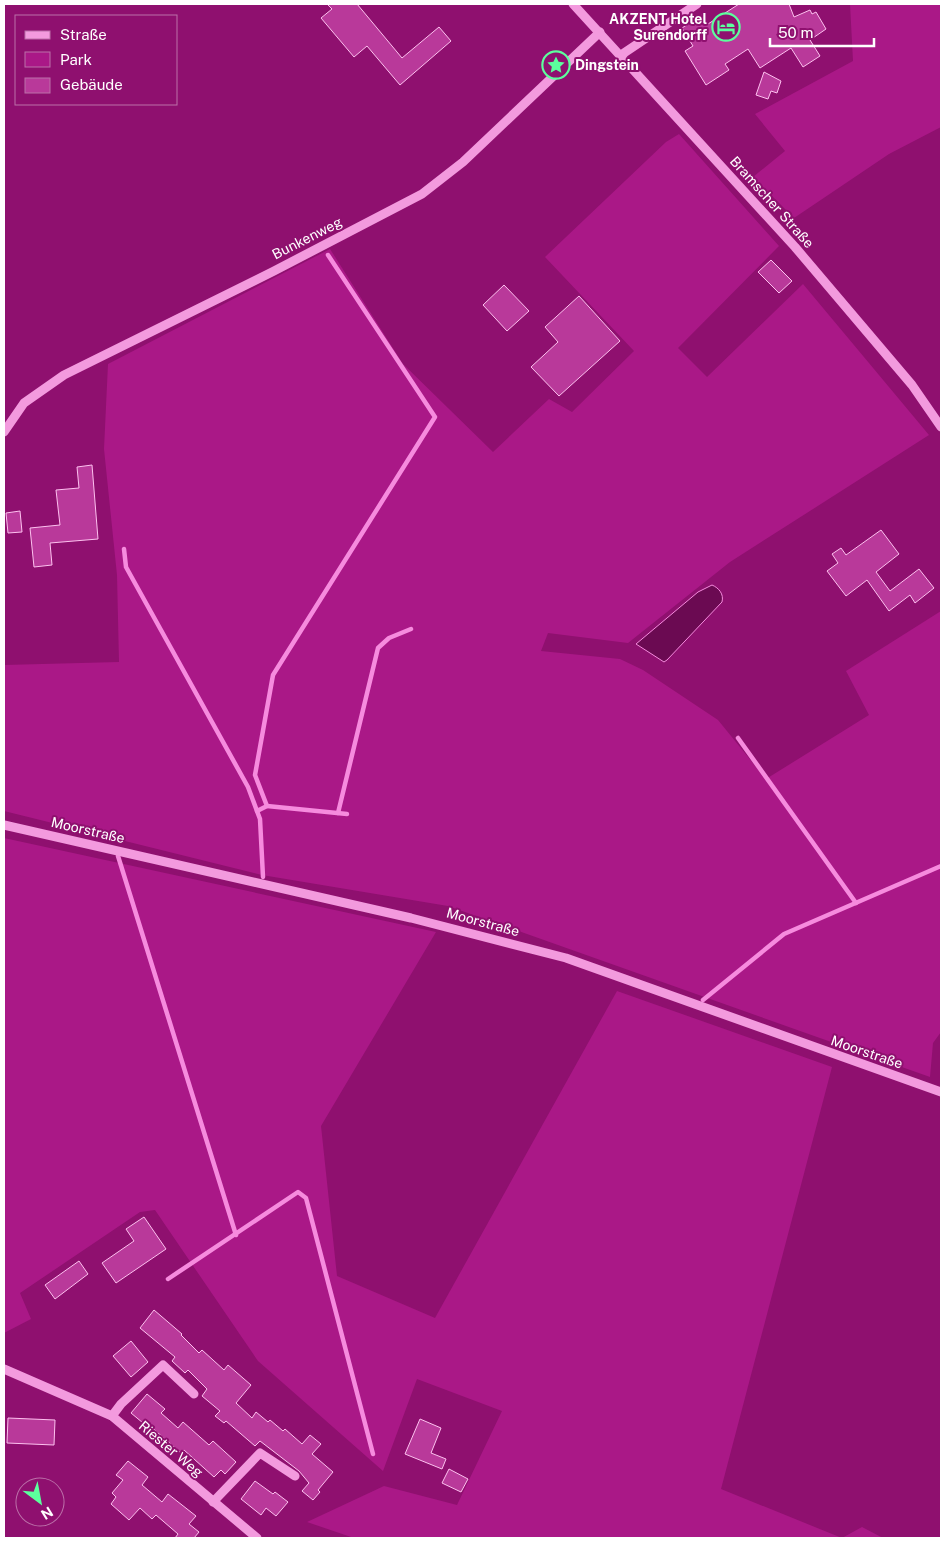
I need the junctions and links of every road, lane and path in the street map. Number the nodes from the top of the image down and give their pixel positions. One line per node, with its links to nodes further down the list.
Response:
1 (573, 4): 3 (street, Bramscher Straße)
2 (697, 4): 4 (street)
3 (600, 32): 4 (street, Bramscher Straße); 6 (street, Bunkenweg)
4 (621, 55): 5 (street, Bramscher Straße)
5 (941, 427)
6 (4, 432)
7 (4, 825): 8 (street, Moorstraße)
8 (941, 1092)
9 (4, 1369): 11 (street, Riester Weg)
10 (194, 1394): 11 (street)
11 (112, 1416): 13 (street, Riester Weg)
12 (295, 1476): 13 (street)
13 (214, 1502): 14 (street, Riester Weg)
14 (257, 1538)

